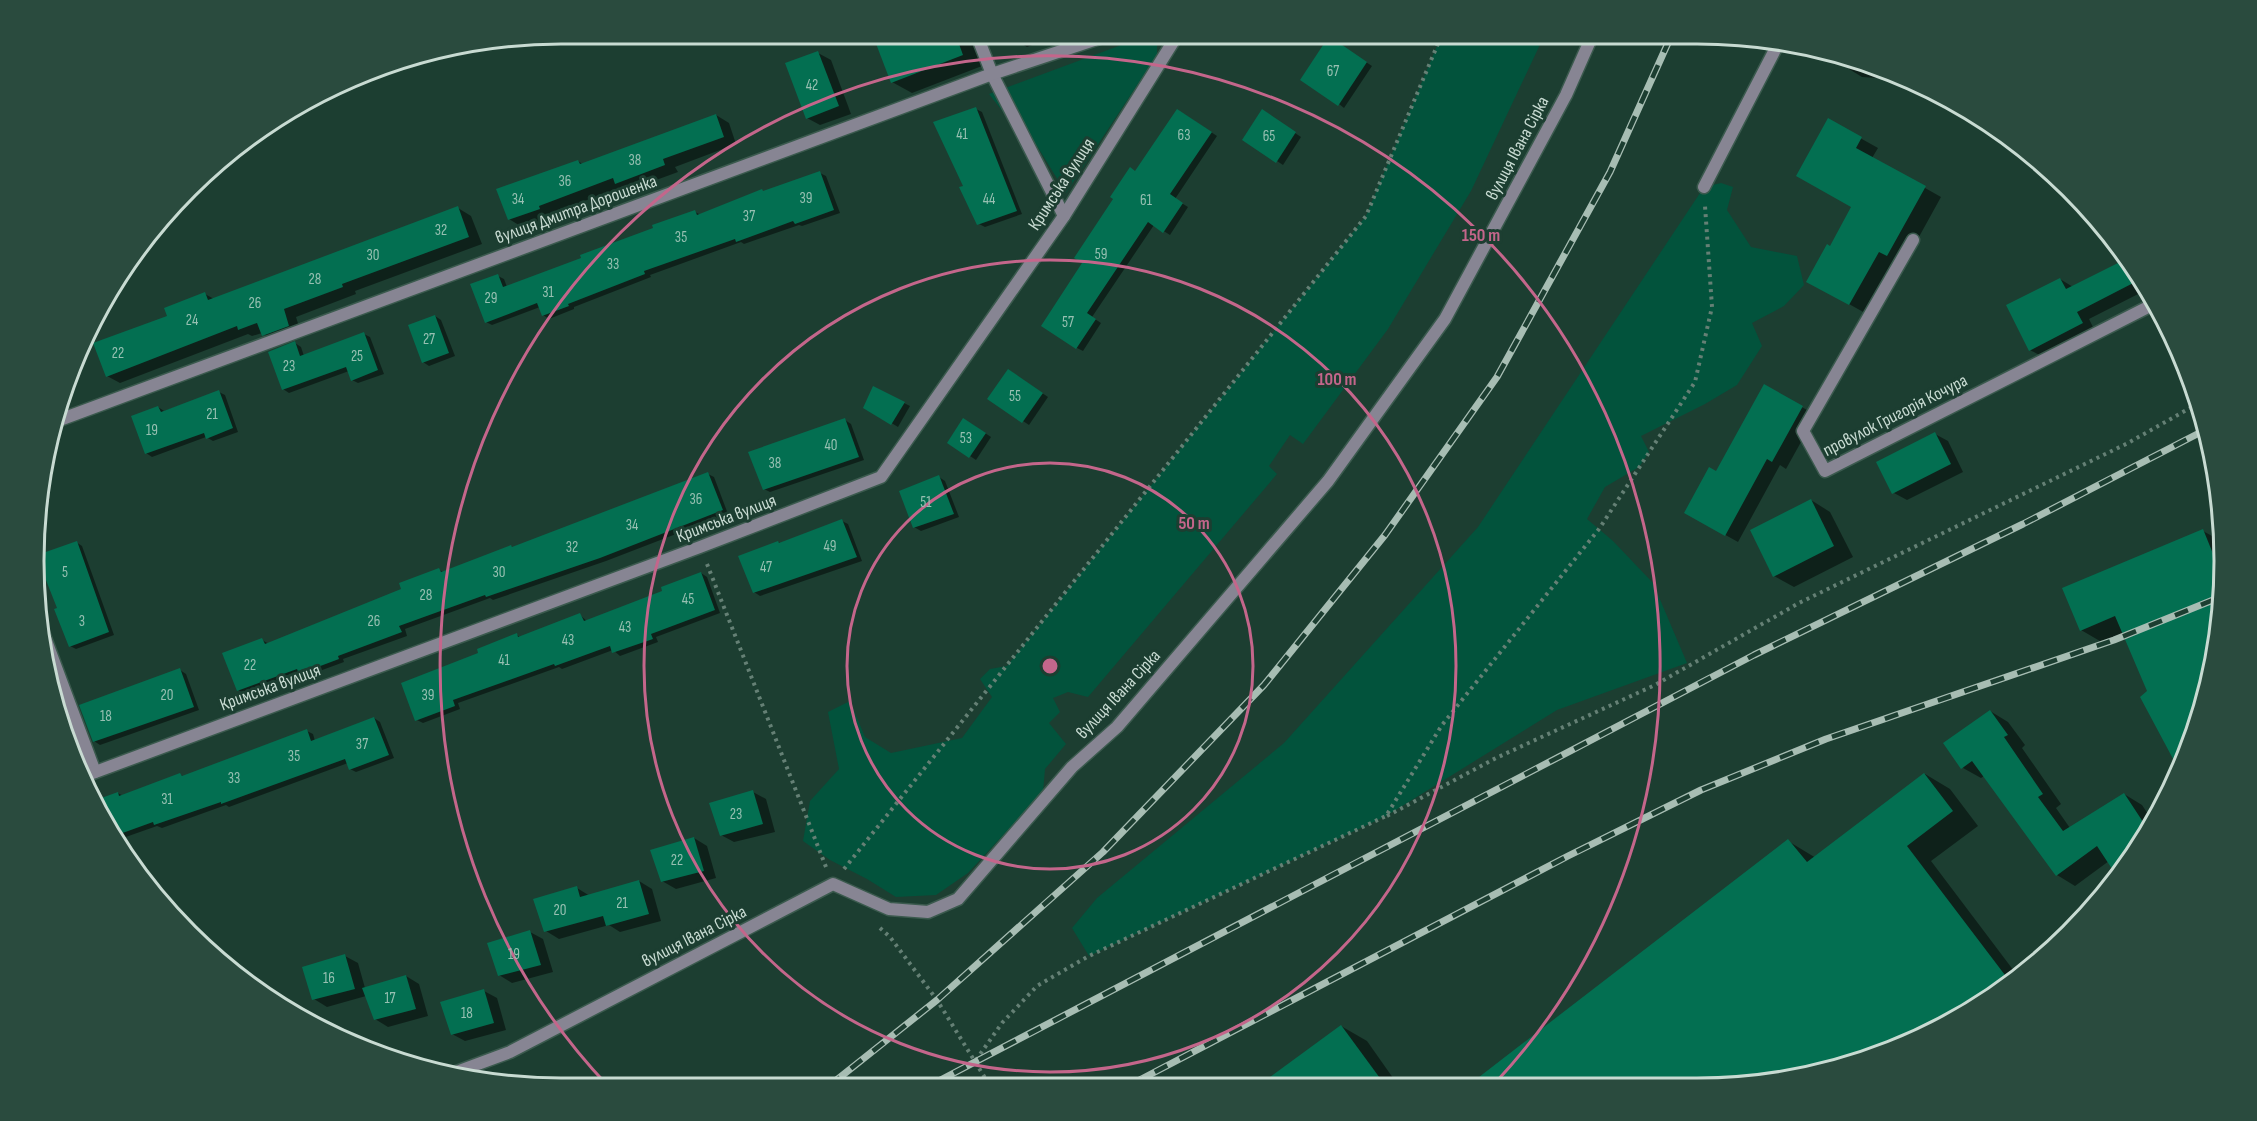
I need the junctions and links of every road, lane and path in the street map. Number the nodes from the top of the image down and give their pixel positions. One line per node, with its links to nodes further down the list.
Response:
1 (980, 44): 7 (street)
2 (1080, 44): 7 (street, вулиця Дмитра Дорошенка)
3 (1172, 44): 9 (street, Кримська вулиця)
4 (1438, 44): 19 (path)
5 (1589, 44): 19 (street, вулиця Івана Сірка)
6 (1775, 50): 8 (street)
7 (992, 74): 9 (street); 13 (street, вулиця Дмитра Дорошенка)
8 (1704, 187): 18 (path)
9 (1064, 216): 14 (street, Кримська вулиця)
10 (1913, 240): 11 (street, провулок Григорія Кочура)
11 (2147, 308)
12 (2190, 409): 18 (path)
13 (64, 418)
14 (700, 547): 16 (street, Кримська вулиця); 19 (path)
15 (52, 658): 16 (street)
16 (95, 771): 17 (street, Кримська вулиця)
17 (90, 773)
18 (1386, 816): 21 (path)
19 (833, 884): 22 (street, вулиця Івана Сірка)
20 (874, 922): 21 (path)
21 (976, 1060): 23 (path)
22 (465, 1069)
23 (986, 1078)

